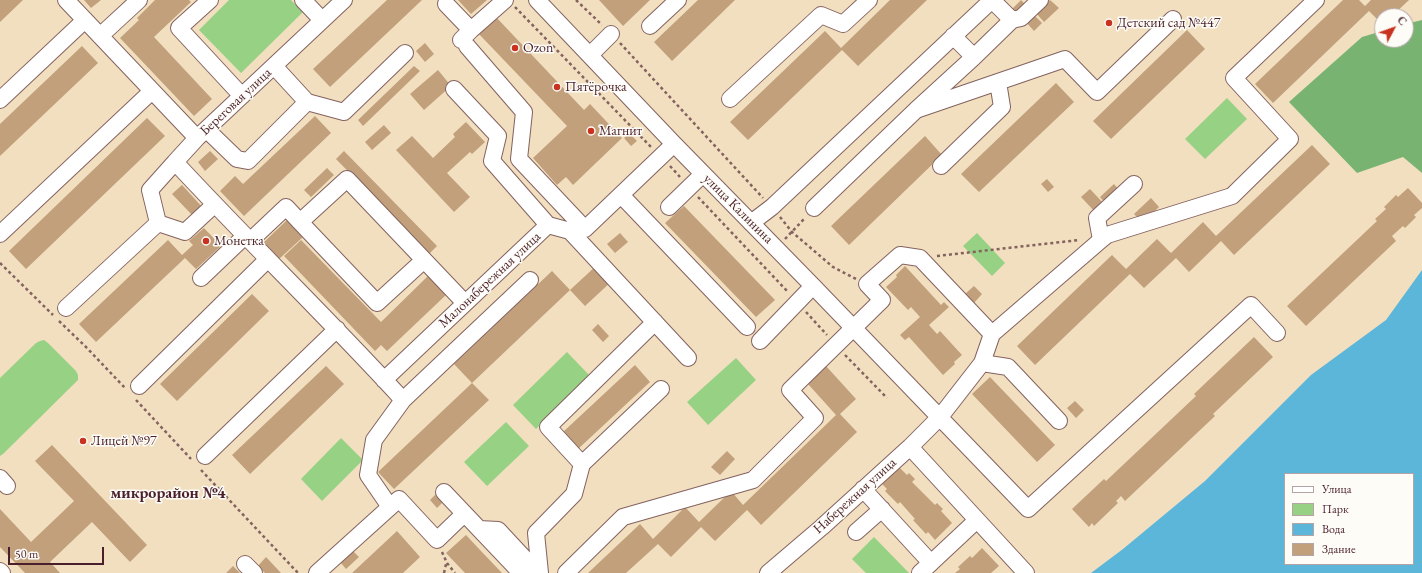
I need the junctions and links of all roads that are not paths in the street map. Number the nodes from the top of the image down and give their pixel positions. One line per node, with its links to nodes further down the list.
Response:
1 (66, 0): 15 (street, Береговая улица)
2 (139, 0): 20 (street)
3 (210, 0): 30 (street)
4 (304, 0): 16 (street)
5 (344, 0): 16 (street, Береговая улица)
6 (505, 0): 22 (street)
7 (538, 0): 24 (street, улица Калинина)
8 (678, 0): 18 (street)
9 (869, 0): 31 (street)
10 (992, 0): 17 (street); 21 (street)
11 (1040, 0): 17 (street)
12 (1316, 0): 53 (street)
13 (446, 4): 22 (street)
14 (1173, 19): 27 (street)
15 (85, 20): 20 (street, Береговая улица); 32 (street)
16 (322, 20): 26 (street, Береговая улица)
17 (1012, 20): 25 (street)
18 (650, 26)
19 (611, 34): 24 (street)
20 (100, 36): 29 (street, Береговая улица)
21 (953, 36): 25 (street); 47 (street)
22 (466, 39): 49 (street)
23 (405, 53): 33 (street)
24 (590, 55): 36 (street, улица Калинина)
25 (974, 57): 34 (street)
26 (274, 66): 30 (street, Береговая улица); 33 (street)
27 (998, 82): 34 (street); 38 (street)
28 (454, 88): 48 (street)
29 (152, 91): 35 (street, Береговая улица); 51 (street)
30 (242, 96): 35 (street, Береговая улица)
31 (730, 99)
32 (0, 100)
33 (307, 102): 35 (street)
34 (916, 110): 44 (street)
35 (202, 134): 37 (street)
36 (674, 144): 39 (street, улица Калинина); 41 (street)
37 (175, 162): 42 (street); 46 (street)
38 (941, 166)
39 (703, 174): 43 (street); 47 (street, улица Калинина)
40 (1134, 184): 53 (street)
41 (621, 195): 49 (street); 62 (street)
42 (214, 205): 46 (street); 52 (street)
43 (669, 208)
44 (814, 208)
45 (300, 222): 52 (street); 55 (street); 55 (street)
46 (158, 223): 60 (street)
47 (752, 223): 58 (street, улица Калинина)
48 (548, 225): 50 (street, Малонабережная улица); 59 (street, Малонабережная улица)
49 (586, 229): 50 (street, Малонабережная улица)
50 (570, 231): 61 (street)
51 (0, 234)
52 (248, 238): 54 (street); 56 (street)
53 (1100, 239): 66 (street)
54 (268, 259): 64 (street); 72 (street)
55 (424, 260): 59 (street)
56 (201, 278)
57 (530, 280): 73 (street)
58 (813, 286): 63 (street, улица Калинина); 67 (street)
59 (465, 303): 70 (street, Малонабережная улица)
60 (66, 308)
61 (655, 322): 68 (street); 78 (street)
62 (747, 327)
63 (853, 327): 66 (street); 74 (street, улица Калинина); 91 (street)
64 (337, 329): 70 (street); 77 (street)
65 (1277, 333): 74 (street, улица Калинина)
66 (992, 334): 69 (street, Набережная улица)
67 (760, 341)
68 (688, 358)
69 (982, 363): 74 (street, Набережная улица); 75 (street)
70 (384, 380): 73 (street)
71 (661, 389): 78 (street)
72 (135, 393)
73 (403, 400): 81 (street)
74 (940, 417): 76 (street, Набережная улица)
75 (1059, 421)
76 (910, 447): 79 (street, Набережная улица); 84 (street)
77 (200, 463)
78 (582, 464): 90 (street)
79 (863, 489): 82 (street); 92 (street, Набережная улица)
80 (444, 492): 83 (street)
81 (390, 507): 83 (street); 88 (street)
82 (882, 509): 86 (street); 87 (street)
83 (464, 514): 85 (street)
84 (977, 520): 87 (street); 93 (street)
85 (479, 530): 89 (street); 90 (street)
86 (856, 532)
87 (926, 568)
88 (317, 573)
89 (521, 573)
90 (539, 573)
91 (566, 573)
92 (768, 573)
93 (1026, 573)

